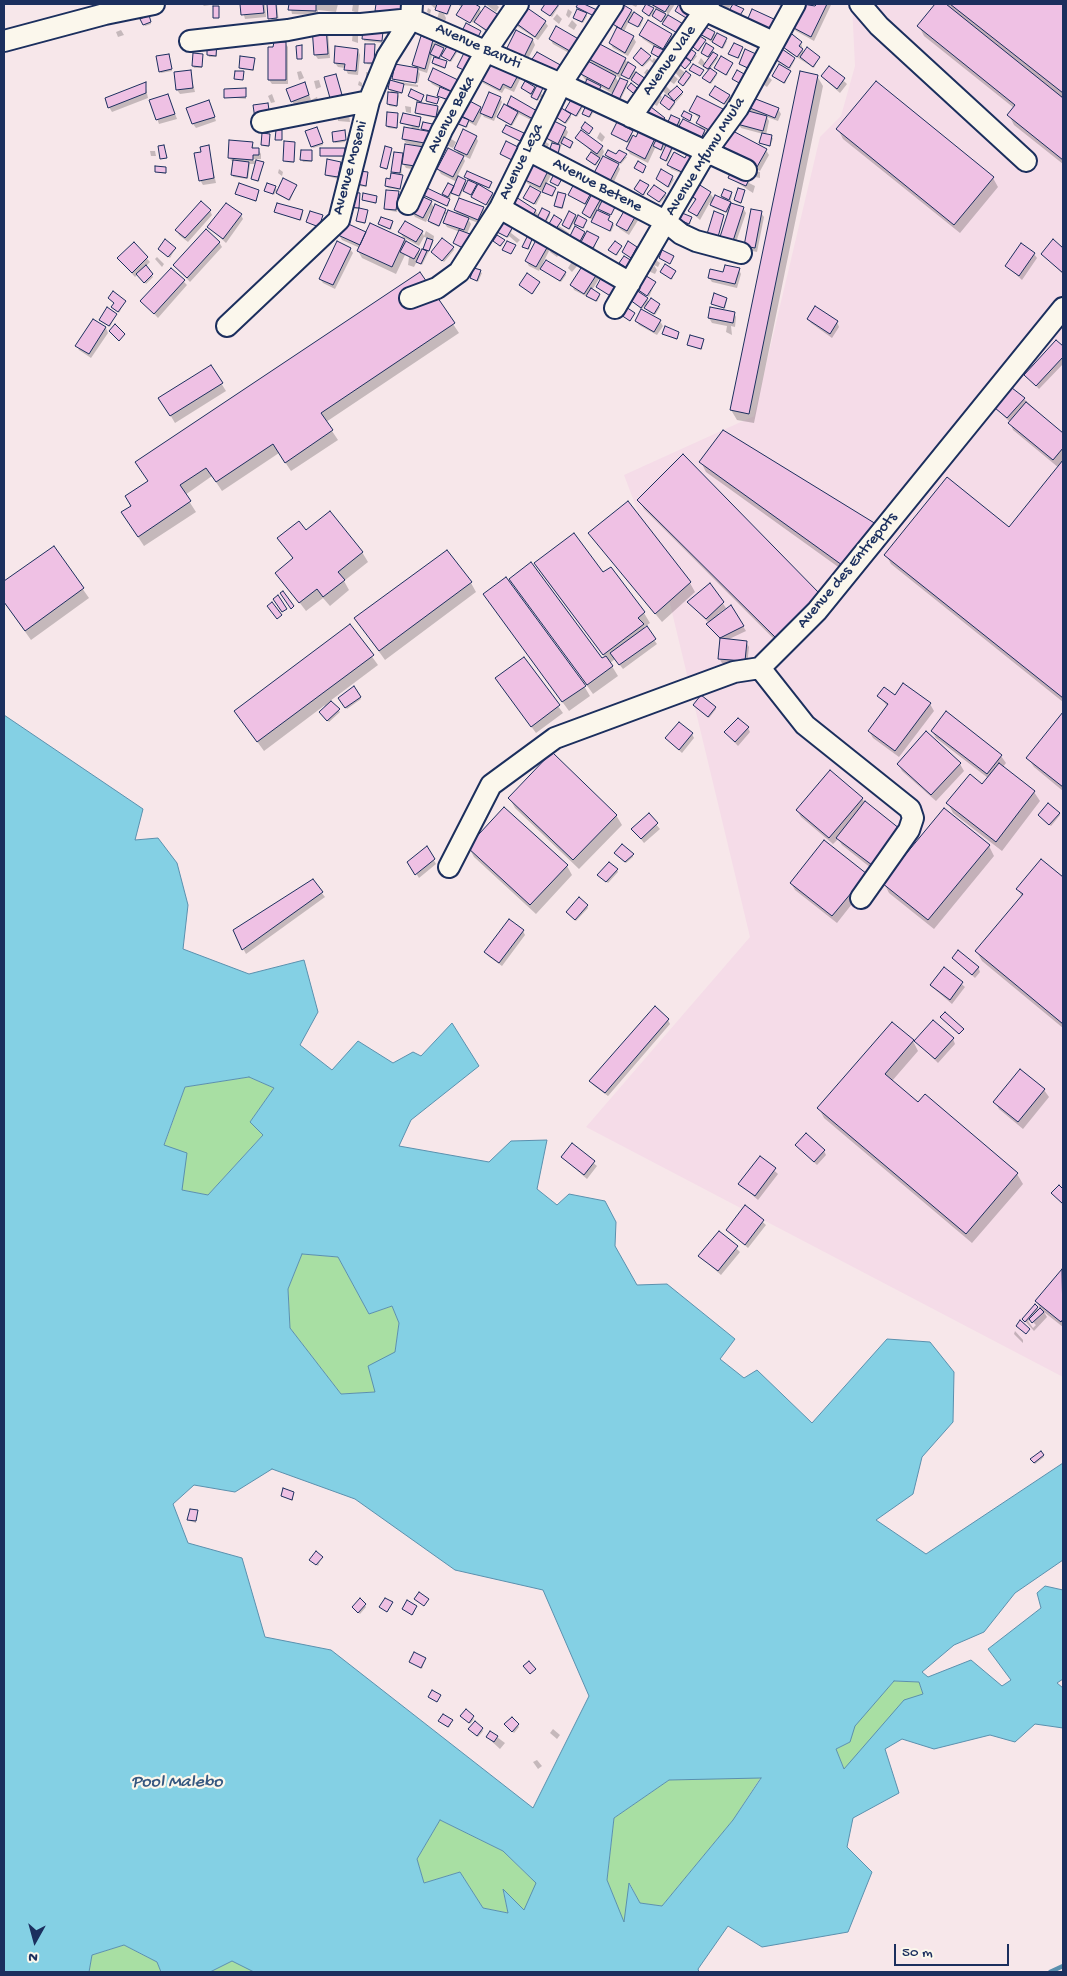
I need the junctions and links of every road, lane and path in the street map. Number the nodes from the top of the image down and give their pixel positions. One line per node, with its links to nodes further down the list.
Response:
1 (154, 4): 8 (street)
2 (518, 4): 11 (street, Avenue Beka)
3 (613, 4): 12 (street, Avenue Leza)
4 (795, 4): 10 (street, Avenue Mfumu Mvula)
5 (860, 4): 18 (street)
6 (702, 6): 10 (street); 14 (street, Avenue Vale)
7 (411, 11): 9 (street, Avenue Baruti); 11 (street, Avenue Baruti); 13 (street, Avenue Moseni)
8 (4, 41)
9 (190, 41)
10 (773, 42): 17 (street, Avenue Mfumu Mvula)
11 (486, 51): 12 (street, Avenue Baruti); 20 (street, Avenue Beka)
12 (561, 84): 14 (street, Avenue Baruti); 16 (street, Avenue Leza)
13 (369, 101): 15 (street); 28 (street, Avenue Moseni)
14 (631, 118): 17 (street, Avenue Baruti)
15 (262, 122)
16 (528, 150): 21 (street, Avenue Leza); 22 (street, Avenue Betene)
17 (706, 152): 19 (street, Avenue Baruti); 22 (street, Avenue Mfumu Mvula)
18 (1026, 161)
19 (746, 170)
20 (408, 204)
21 (500, 208): 24 (street); 25 (street, Avenue Leza)
22 (665, 222): 23 (street, Avenue Betene); 24 (street, Avenue Mfumu Mvula)
23 (741, 253)
24 (630, 283): 26 (street, Avenue Mfumu Mvula)
25 (410, 298)
26 (615, 308)
27 (1063, 308): 29 (street, Avenue des Entrepots)
28 (227, 326)
29 (760, 668): 30 (street); 31 (street)
30 (449, 867)
31 (861, 898)

